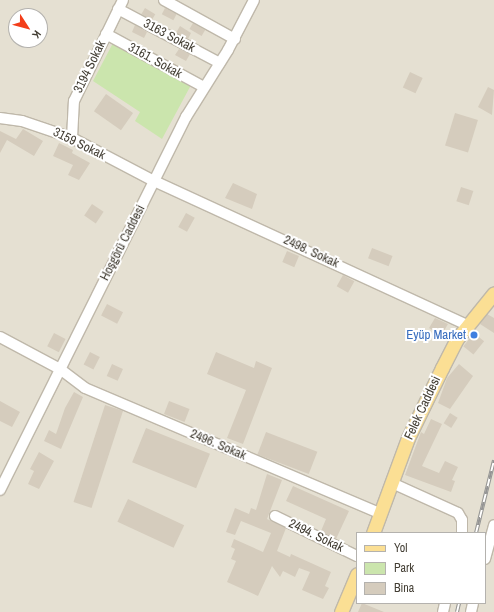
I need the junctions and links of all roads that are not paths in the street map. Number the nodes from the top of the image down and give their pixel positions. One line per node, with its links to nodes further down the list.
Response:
1 (164, 0): 5 (street)
2 (254, 0): 5 (street, Hoşgörü Caddesi)
3 (121, 5): 4 (street, 3194 Sokak); 6 (street, 3163 Sokak)
4 (106, 34): 7 (street, 3161. Sokak); 9 (street, 3194 Sokak)
5 (235, 39): 6 (street, Hoşgörü Caddesi)
6 (220, 63): 7 (street, Hoşgörü Caddesi)
7 (204, 88): 10 (street, Hoşgörü Caddesi)
8 (0, 118): 9 (street, 3159 Sokak)
9 (72, 138): 10 (street, 3159 Sokak)
10 (154, 181): 12 (street, 2498. Sokak); 14 (street, Hoşgörü Caddesi)
11 (494, 293): 12 (main road, Felek Caddesi)
12 (467, 325): 15 (main road, Felek Caddesi)
13 (0, 337): 14 (street, 2496. Sokak)
14 (60, 369): 16 (street, Hoşgörü Caddesi); 17 (street, 2496. Sokak)
15 (392, 483): 17 (main road, Felek Caddesi); 21 (street)
16 (0, 490)
17 (380, 513): 20 (main road, Felek Caddesi)
18 (275, 516): 23 (street, 2494. Sokak)
19 (494, 525): 22 (street)
20 (373, 532)
21 (462, 532)
22 (486, 555)
23 (356, 556)
24 (356, 577): 25 (main road)
25 (342, 612)

